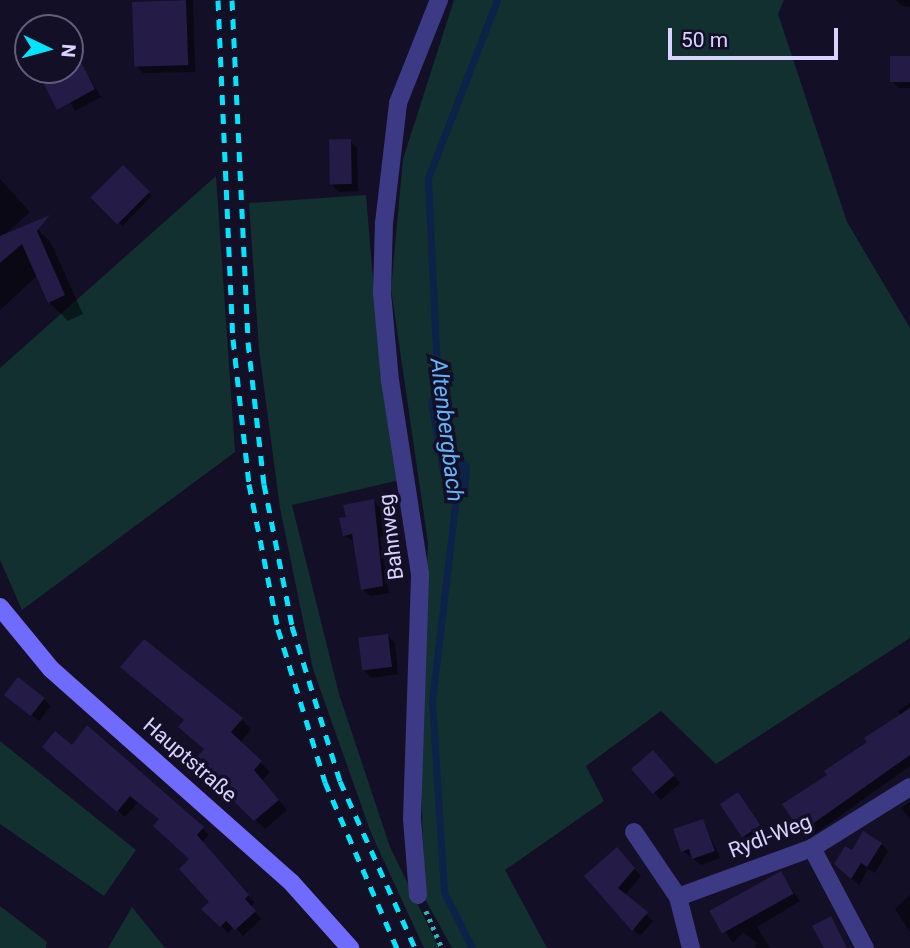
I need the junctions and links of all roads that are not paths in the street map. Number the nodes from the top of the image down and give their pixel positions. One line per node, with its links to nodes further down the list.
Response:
1 (439, 0): 6 (street, Bahnweg)
2 (0, 607): 8 (main road, Hauptstraße)
3 (910, 787): 5 (street, Rydl-Weg)
4 (634, 832): 7 (street)
5 (811, 848): 7 (street, Rydl-Weg); 10 (street)
6 (418, 895)
7 (678, 897): 9 (street)
8 (350, 948)
9 (691, 948)
10 (865, 948)

